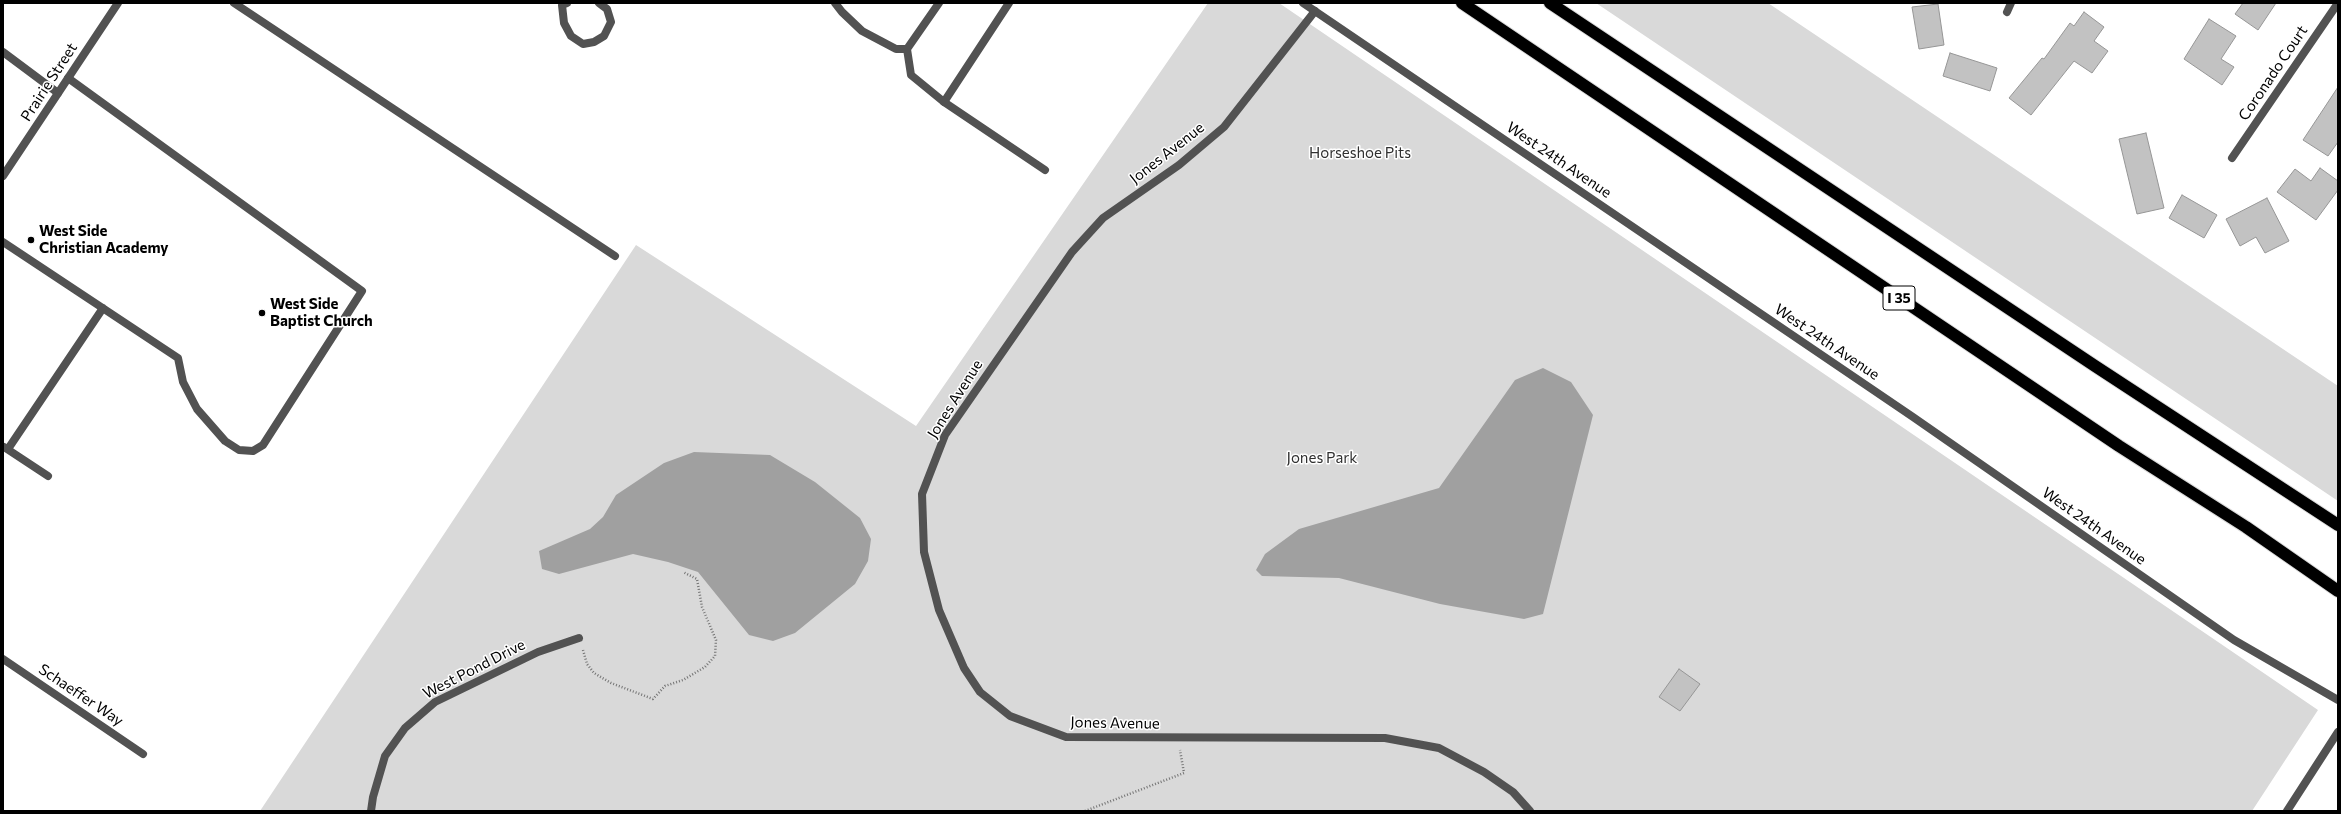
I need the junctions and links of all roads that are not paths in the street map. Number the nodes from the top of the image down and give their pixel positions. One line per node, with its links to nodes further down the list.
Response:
1 (118, 3): 17 (street, Prairie Street)
2 (234, 3): 24 (street)
3 (599, 3): 12 (street)
4 (835, 3): 15 (street)
5 (940, 3): 15 (street)
6 (1009, 3): 19 (street)
7 (1303, 3): 13 (street, West 24th Avenue)
8 (1462, 3): 29 (highway, I 35)
9 (1550, 3): 28 (highway)
10 (2011, 3): 14 (street)
11 (2338, 3): 20 (street, Coronado Court)
12 (563, 4)
13 (1315, 11): 32 (street, West 24th Avenue); 36 (street, Jones Avenue)
14 (2007, 12)
15 (907, 48): 19 (street)
16 (3, 52): 18 (street)
17 (68, 78): 18 (street, Prairie Street); 25 (street)
18 (58, 93): 22 (street, Prairie Street)
19 (944, 102): 21 (street)
20 (2232, 158)
21 (1045, 170)
22 (3, 176)
23 (3, 242): 25 (street)
24 (615, 256)
25 (103, 308): 26 (street)
26 (5, 448): 27 (street)
27 (48, 476)
28 (2338, 525)
29 (2338, 591)
30 (579, 638): 35 (street, West Pond Drive)
31 (3, 659): 34 (street, Schaeffer Way)
32 (2338, 700)
33 (2338, 732): 37 (street)
34 (143, 754)
35 (371, 811)
36 (1530, 811)
37 (2287, 811)

